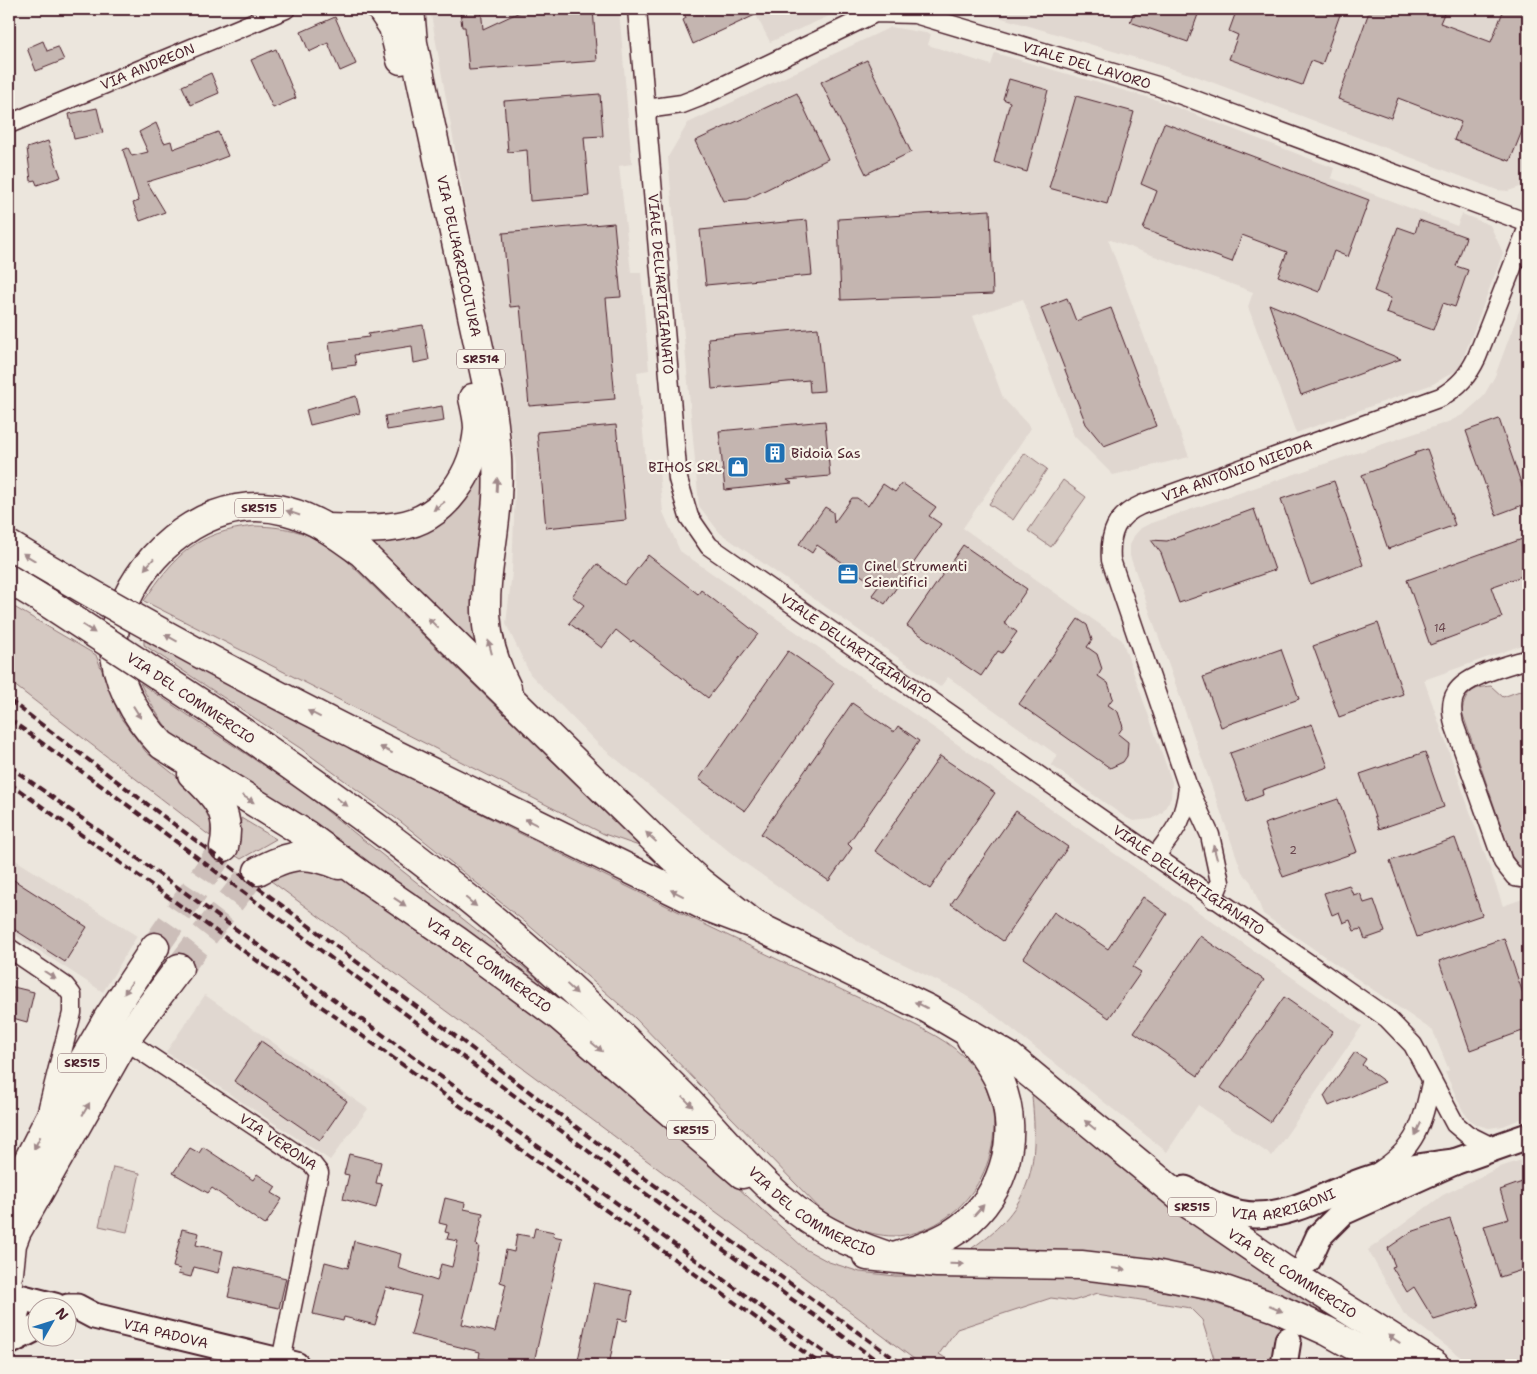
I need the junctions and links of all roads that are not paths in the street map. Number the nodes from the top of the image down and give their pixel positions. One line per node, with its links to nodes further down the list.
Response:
1 (286, 9): 6 (street, VIA ANDREON)
2 (381, 9): 8 (main road, VIA DELL'AGRICOLTURA / SR514, one-way to 8)
3 (410, 9): 12 (main road, VIA DELL'AGRICOLTURA / SR514, one-way to 3)
4 (637, 9): 5 (street, VIALE DELL'ARTIGIANATO)
5 (646, 109): 7 (street, VIALE DEL LAVORO); 16 (street, VIALE DELL'ARTIGIANATO)
6 (9, 124)
7 (1528, 225): 14 (street, VIA ANTONIO NIEDDA)
8 (326, 528): 12 (main road, VIA DEL COMMERCIO / SR515, one-way to 8); 13 (main road, VIA DEL COMMERCIO / SR515, one-way to 13)
9 (9, 544): 21 (main road, VIA DEL COMMERCIO, one-way to 9, bridge)
10 (9, 579): 35 (main road, VIA DEL COMMERCIO, one-way to 35, bridge)
11 (1528, 658): 19 (street)
12 (518, 707): 21 (main road, VIA DEL COMMERCIO / SR515, one-way to 12)
13 (162, 745): 15 (main road, SR515); 18 (main road, VIA DEL COMMERCIO / SR515, one-way to 18)
14 (1188, 787): 16 (street, VIA ANTONIO NIEDDA); 20 (street, VIA ANTONIO NIEDDA, one-way to 14)
15 (224, 847)
16 (1155, 857): 20 (street, VIALE DELL'ARTIGIANATO)
17 (258, 871): 18 (main road, SR515)
18 (360, 874): 35 (main road, VIA DEL COMMERCIO / SR515, one-way to 35)
19 (1528, 879)
20 (1213, 899): 27 (street, VIALE DELL'ARTIGIANATO)
21 (755, 925): 25 (main road, VIA DEL COMMERCIO / SR515, one-way to 21)
22 (155, 947): 28 (main road, SR515, one-way to 28)
23 (9, 948): 28 (street, one-way to 28)
24 (179, 968): 26 (main road, SR515)
25 (964, 1030): 31 (main road, VIA DEL COMMERCIO / SR515, one-way to 25); 35 (main road, VIA DEL COMMERCIO, one-way to 25)
26 (125, 1040): 37 (main road, SR515, one-way to 26); 46 (street, VIA VERONA)
27 (1432, 1083): 30 (street, VIALE DELL'ARTIGIANATO); 33 (street, one-way to 33)
28 (49, 1119): 34 (main road, SR515, one-way to 34)
29 (1528, 1136): 30 (street, VIA ARRIGONI)
30 (1494, 1148): 32 (street, VIA ARRIGONI)
31 (1121, 1151): 33 (street, VIA ARRIGONI); 49 (main road, VIA DEL COMMERCIO / SR515, one-way to 31)
32 (1454, 1162): 33 (street, VIA ARRIGONI); 36 (street, VIA ARRIGONI)
33 (1364, 1180)
34 (9, 1198)
35 (891, 1258): 48 (main road, VIA DEL COMMERCIO / SR515, one-way to 48)
36 (1308, 1260)
37 (10, 1285): 38 (street); 43 (main road)
38 (34, 1296)
39 (78, 1308): 40 (street, VIA PADOVA)
40 (94, 1316): 41 (street, VIA PADOVA); 46 (street, VIA PADOVA)
41 (78, 1318)
42 (28, 1332): 45 (street)
43 (9, 1336)
44 (1288, 1340): 47 (street)
45 (9, 1342)
46 (289, 1363)
47 (1284, 1365)
48 (1388, 1365)
49 (1435, 1365)

